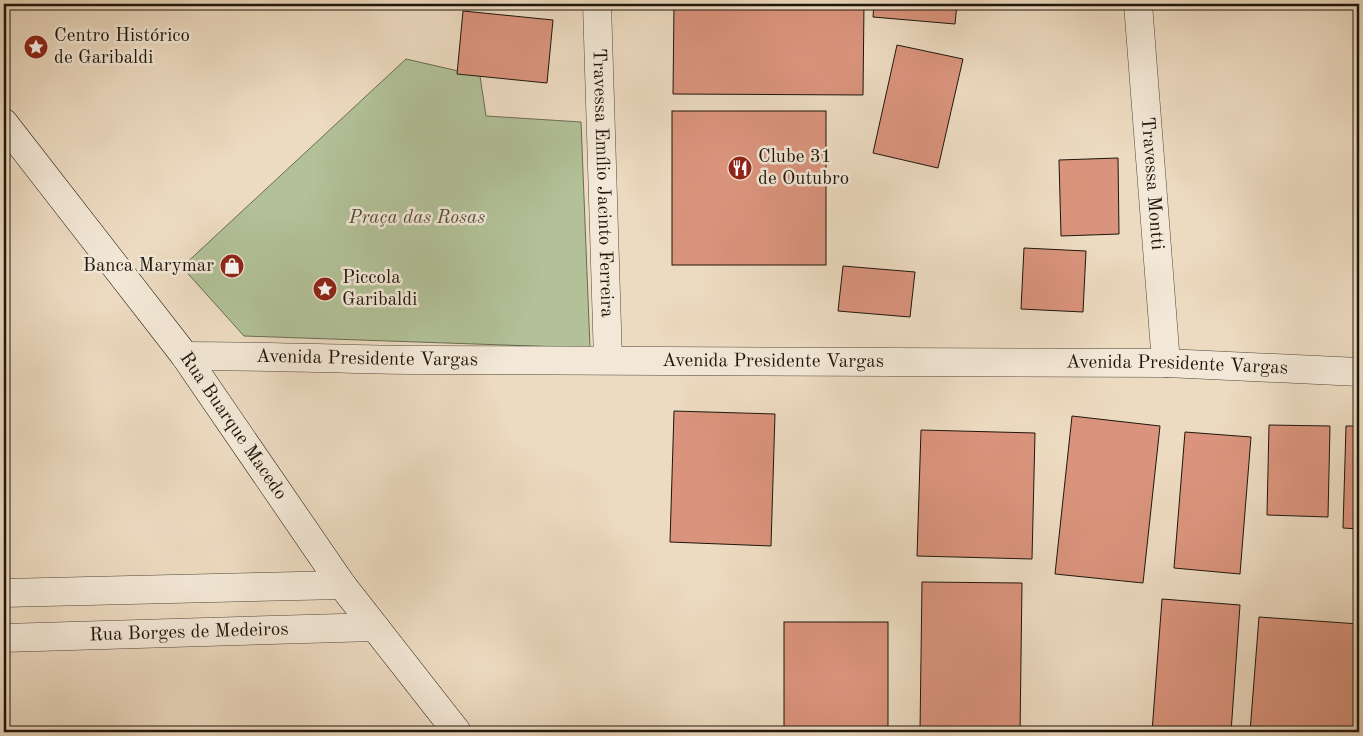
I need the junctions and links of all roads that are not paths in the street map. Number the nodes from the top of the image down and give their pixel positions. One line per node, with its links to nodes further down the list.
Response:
1 (597, 4): 5 (street, Travessa Emílio Jacinto Ferreira)
2 (1138, 4): 6 (street, Travessa Montti)
3 (4, 123): 4 (street, Rua Buarque Macedo)
4 (186, 356): 5 (street, Avenida Presidente Vargas); 8 (street, Rua Buarque Macedo)
5 (608, 360): 6 (street, Avenida Presidente Vargas)
6 (1166, 363): 7 (street, Avenida Presidente Vargas)
7 (1359, 372)
8 (342, 585): 9 (street); 10 (street, Rua Buarque Macedo)
9 (4, 593)
10 (375, 627): 11 (street, Rua Borges de Medeiros); 12 (street, Rua Buarque Macedo)
11 (4, 638)
12 (457, 732)

